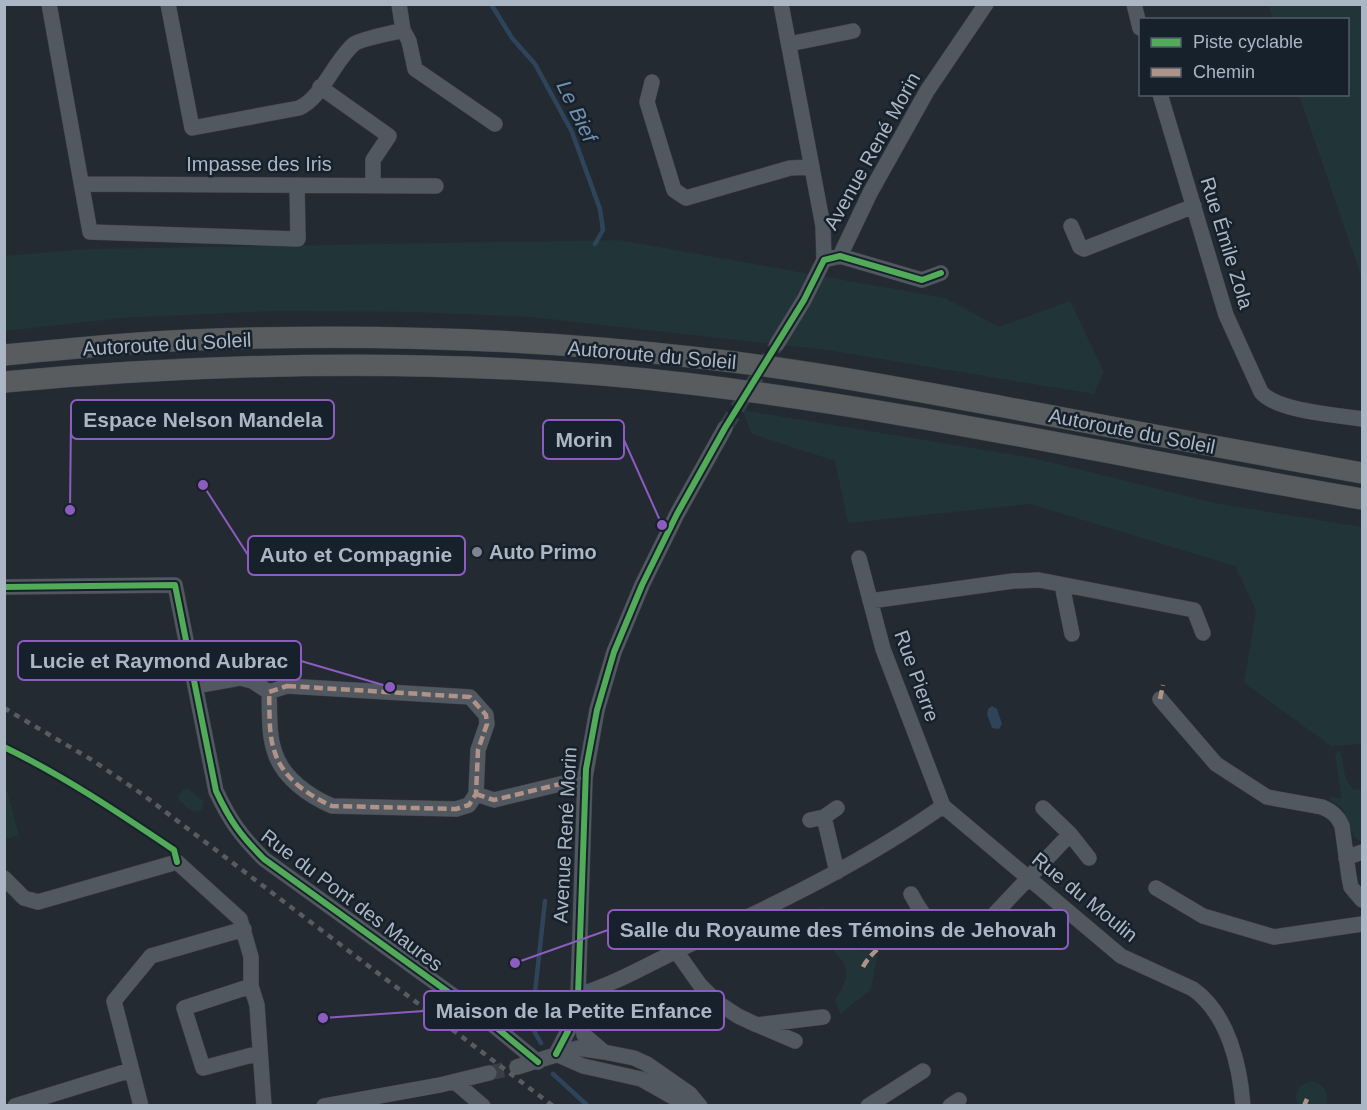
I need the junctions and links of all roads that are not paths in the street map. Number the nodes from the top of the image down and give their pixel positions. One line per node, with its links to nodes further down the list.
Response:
1 (49, 4): 16 (street)
2 (168, 4): 12 (street)
3 (399, 4): 8 (street)
4 (986, 4): 22 (street, Avenue René Morin)
5 (1134, 4): 7 (street)
6 (782, 7): 10 (street)
7 (1139, 24)
8 (403, 30): 12 (street); 14 (street)
9 (853, 31): 10 (street)
10 (789, 44): 15 (street)
11 (652, 82): 15 (street)
12 (320, 87): 18 (street)
13 (1161, 96): 20 (street, Rue Émile Zola)
14 (495, 124)
15 (812, 167): 23 (street)
16 (82, 184): 17 (street, Impasse des Iris); 17 (street)
17 (297, 184): 18 (street, Impasse des Iris)
18 (373, 186): 19 (street, Impasse des Iris)
19 (436, 186)
20 (1194, 206): 21 (street); 28 (street, Rue Émile Zola)
21 (1071, 226)
22 (840, 256): 23 (street, Avenue René Morin); 24 (street)
23 (824, 260): 25 (street)
24 (941, 273)
25 (777, 344)
26 (4, 355): 30 (highway, Autoroute du Soleil)
27 (4, 382): 31 (highway, Autoroute du Soleil)
28 (1362, 419)
29 (725, 428): 41 (street, Avenue René Morin)
30 (1362, 473)
31 (1362, 499)
32 (859, 558): 35 (street, Rue Pierre)
33 (1062, 585): 35 (street); 36 (street); 37 (street)
34 (4, 587): 38 (street, Rue du Pont des Maures)
35 (870, 601): 43 (street, Rue Pierre)
36 (1203, 633)
37 (1072, 634)
38 (195, 686): 39 (street); 67 (street, Rue du Pont des Maures)
39 (269, 692): 42 (street); 42 (street)
40 (1160, 699): 49 (street)
41 (585, 777): 42 (street); 60 (street, Avenue René Morin)
42 (476, 794)
43 (943, 806): 50 (street); 52 (street, Rue du Moulin)
44 (1043, 807): 46 (street)
45 (824, 815): 50 (street)
46 (1070, 834): 48 (street); 52 (street)
47 (1362, 852): 49 (street)
48 (1089, 858)
49 (1346, 858): 55 (street)
50 (837, 872): 58 (street)
51 (4, 878): 57 (street)
52 (1029, 878): 54 (street); 81 (street, Rue du Moulin)
53 (1156, 888): 56 (street)
54 (911, 894)
55 (1362, 900)
56 (1362, 924)
57 (244, 928): 59 (street); 69 (street)
58 (676, 951): 60 (street); 62 (street)
59 (251, 986): 65 (street); 65 (street)
60 (578, 994): 63 (street); 66 (street, Avenue René Morin)
61 (823, 1017): 62 (street)
62 (757, 1025): 64 (street)
63 (581, 1041): 66 (street); 79 (street)
64 (795, 1041)
65 (260, 1053): 76 (street)
66 (556, 1054): 67 (street); 78 (street)
67 (538, 1062): 68 (street)
68 (517, 1067)
69 (131, 1070): 74 (street); 75 (street)
70 (923, 1071): 80 (street)
71 (489, 1073): 72 (street)
72 (455, 1082): 73 (street); 77 (street)
73 (332, 1105)
74 (15, 1106)
75 (141, 1106)
76 (264, 1106)
77 (483, 1106)
78 (689, 1106)
79 (700, 1106)
80 (868, 1106)
81 (1243, 1106)

